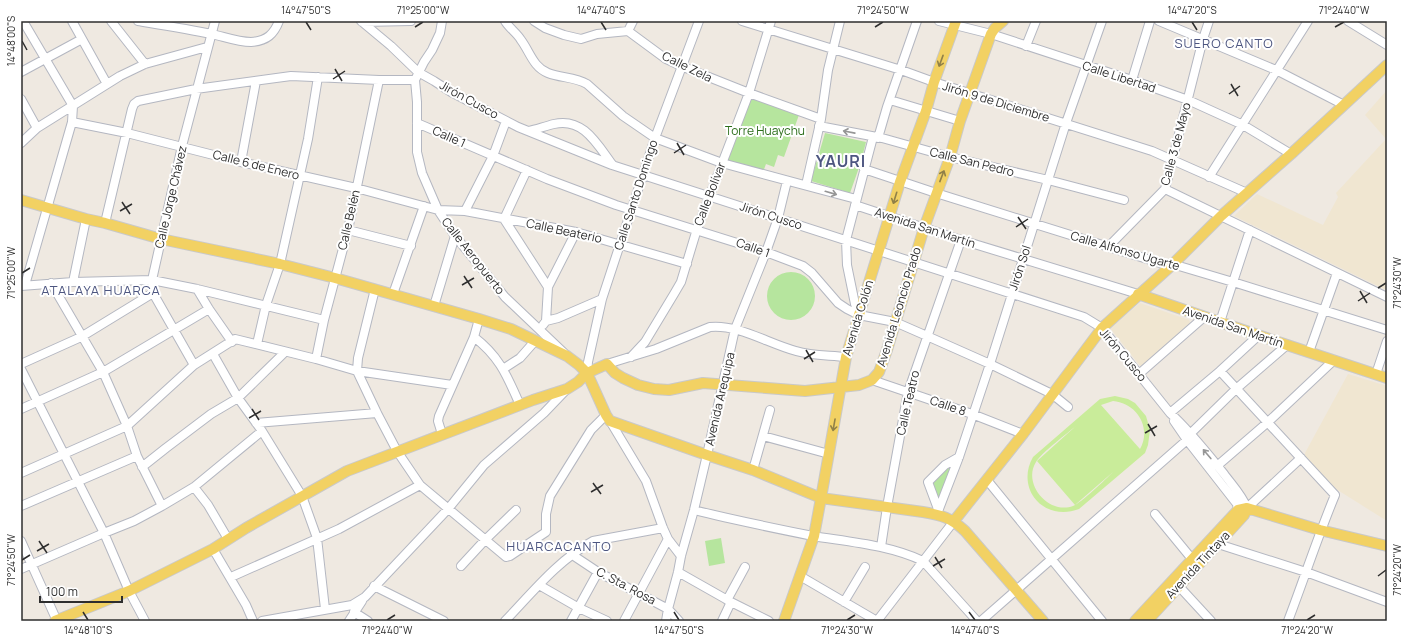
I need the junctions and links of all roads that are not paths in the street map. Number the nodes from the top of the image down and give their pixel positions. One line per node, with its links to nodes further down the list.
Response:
1 (24, 21): 38 (street)
2 (72, 21): 32 (street)
3 (111, 21): 39 (street)
4 (138, 21): 30 (street)
5 (215, 21): 30 (street, Calle Jorge Chávez)
6 (279, 21): 30 (street)
7 (362, 21): 8 (street); 46 (street, Jirón Cusco)
8 (411, 21)
9 (442, 21): 46 (street)
10 (505, 21): 73 (street, Avenida San Martín)
11 (534, 21): 29 (street)
12 (633, 21): 29 (street)
13 (699, 21): 41 (street, Calle Santo Domingo)
14 (742, 21): 28 (street, Jirón 9 de Diciembre)
15 (771, 21): 28 (street, Calle Bolívar)
16 (840, 21): 37 (street)
17 (917, 21): 43 (street)
18 (939, 21): 27 (street, Calle Libertad)
19 (1003, 21): 31 (main road, Avenida Leoncio Prado)
20 (1036, 21): 35 (street)
21 (1102, 21): 42 (street, Jirón Sol)
22 (1150, 21): 49 (street)
23 (1159, 21): 33 (street)
24 (1209, 21): 33 (street, Calle 3 de Mayo)
25 (1308, 21): 44 (street)
26 (1348, 21): 34 (street)
27 (955, 23): 31 (street, Calle Libertad); 51 (main road, Avenida Colón, one-way to 51)
28 (768, 30): 37 (street, Jirón 9 de Diciembre); 54 (street, Calle Bolívar)
29 (628, 31): 41 (street, Calle Zela)
30 (211, 34): 36 (street, Calle Jorge Chávez)
31 (992, 34): 35 (street, Calle Libertad); 55 (main road, Avenida Leoncio Prado)
32 (82, 39): 38 (street); 52 (street)
33 (1203, 39): 44 (street); 58 (street, Calle 3 de Mayo)
34 (1387, 45)
35 (1026, 46): 42 (street, Calle Libertad)
36 (207, 47): 39 (street); 53 (street, Calle Jorge Chávez)
37 (832, 49): 43 (street, Jirón 9 de Diciembre); 65 (street)
38 (46, 58): 45 (street); 60 (street)
39 (145, 64): 52 (street)
40 (1387, 65): 59 (main road)
41 (681, 66): 54 (street, Calle Zela); 73 (street, Calle Santo Domingo)
42 (1086, 66): 49 (street, Calle Libertad); 67 (street, Jirón Sol)
43 (900, 70): 51 (street, Jirón 9 de Diciembre); 57 (street)
44 (1276, 70): 59 (street); 68 (street)
45 (21, 72)
46 (417, 76): 48 (street); 62 (street, Jirón Cusco); 66 (street, Calle Aeropuerto)
47 (318, 77): 48 (street); 50 (street); 87 (street)
48 (379, 80): 93 (street, Calle Belén)
49 (1132, 80): 58 (street, Calle Libertad)
50 (256, 81): 53 (street); 81 (street)
51 (934, 82): 55 (street, Jirón 9 de Diciembre); 61 (main road, Avenida Colón)
52 (107, 84): 60 (street)
53 (196, 89): 71 (street); 75 (street, Calle Jorge Chávez)
54 (748, 93): 65 (street, Calle Zela); 82 (street, Calle Bolívar)
55 (971, 94): 63 (main road, Avenida Leoncio Prado); 67 (street, Jirón 9 de Diciembre)
56 (21, 99): 69 (street)
57 (890, 100): 61 (street); 72 (street)
58 (1188, 100): 68 (street, Calle Libertad); 80 (street, Calle 3 de Mayo)
59 (1344, 105): 77 (main road)
60 (73, 106): 64 (street); 69 (street)
61 (926, 111): 63 (street); 76 (main road, Avenida Colón)
62 (506, 121): 70 (street, Jirón Cusco); 78 (street)
63 (960, 121): 79 (main road, Avenida Leoncio Prado)
64 (72, 122): 71 (street, Calle 6 de Enero); 102 (street)
65 (820, 122): 72 (street, Calle San Pedro, one-way to 65); 92 (street)
66 (417, 123): 78 (street, Calle 1); 103 (street, Calle Aeropuerto)
67 (1066, 123): 80 (street, Jirón 9 de Diciembre); 90 (street, Jirón Sol)
68 (1243, 125): 77 (street, Calle Libertad); 88 (street)
69 (37, 128): 74 (street)
70 (529, 131): 83 (street, Jirón Cusco); 83 (street)
71 (126, 132): 75 (street, Calle 6 de Enero); 111 (street)
72 (876, 137): 76 (street, Calle San Pedro); 84 (street)
73 (655, 138): 82 (street, Avenida San Martín); 86 (street, Calle Santo Domingo)
74 (21, 143)
75 (182, 146): 81 (street, Calle 6 de Enero); 119 (street, Calle Jorge Chávez)
76 (913, 147): 79 (street, Calle San Pedro); 91 (main road, Avenida Colón)
77 (1291, 154): 96 (main road)
78 (493, 156): 85 (street, Calle 1); 105 (street)
79 (950, 157): 90 (street, Calle San Pedro); 95 (main road, Avenida Leoncio Prado, one-way to 79)
80 (1172, 160): 88 (street, Jirón 9 de Diciembre); 94 (street, Calle 3 de Mayo)
81 (241, 162): 87 (street, Calle 6 de Enero)
82 (722, 163): 89 (street, Avenida San Martín); 97 (street, Calle Bolívar)
83 (612, 164): 86 (street, Jirón Cusco)
84 (864, 169): 91 (street, Calle Alfonso Ugarte); 100 (street)
85 (527, 170): 104 (street, Calle 1); 110 (street)
86 (643, 174): 97 (street, Jirón Cusco); 104 (street, Calle Santo Domingo)
87 (299, 175): 93 (street, Calle 6 de Enero); 129 (street)
88 (1209, 177): 96 (street, Jirón 9 de Diciembre)
89 (787, 180): 92 (street, Avenida San Martín); 108 (street, Avenida Arequipa)
90 (1048, 180): 99 (street, Calle San Pedro); 112 (street, Jirón Sol)
91 (900, 182): 95 (street, Calle Alfonso Ugarte); 106 (main road, Avenida Colón, one-way to 106)
92 (806, 185): 100 (street, Avenida San Martín, one-way to 100)
93 (356, 188): 101 (street, Calle 6 de Enero); 115 (street, Calle Belén)
94 (1165, 189): 107 (street); 124 (street, Calle 3 de Mayo)
95 (936, 193): 112 (street, Calle Alfonso Ugarte); 113 (main road, Avenida Leoncio Prado)
96 (1247, 193): 107 (main road)
97 (710, 196): 108 (street, Jirón Cusco); 114 (street, Calle Bolívar)
98 (21, 200): 102 (main road)
99 (1124, 200)
100 (855, 202): 106 (street, Avenida San Martín); 120 (street)
101 (424, 206): 103 (street, Calle 6 de Enero); 123 (street)
102 (48, 208): 109 (main road); 139 (street)
103 (438, 210): 105 (street, Calle Beaterio); 118 (street, Calle Aeropuerto)
104 (631, 210): 114 (street, Calle 1); 122 (street, Calle Santo Domingo)
105 (466, 211): 110 (street, Calle Beaterio)
106 (890, 216): 113 (street, Avenida San Martín); 125 (main road, Avenida Colón)
107 (1221, 216): 116 (street); 131 (main road)
108 (778, 218): 120 (street, Jirón Cusco); 126 (street, Avenida Arequipa)
109 (86, 219): 111 (main road); 136 (street)
110 (504, 219): 117 (street, Calle Beaterio); 140 (street)
111 (104, 223): 119 (main road)
112 (1035, 224): 124 (street, Calle Alfonso Ugarte); 127 (street, Jirón Sol)
113 (924, 228): 121 (street, Avenida San Martín); 128 (main road, Avenida Leoncio Prado)
114 (697, 229): 126 (street, Calle 1); 130 (street, Calle Bolívar)
115 (348, 230): 123 (street); 134 (street, Calle Belén)
116 (1250, 230): 133 (street); 137 (street)
117 (576, 232): 122 (street, Calle Beaterio); 140 (street)
118 (455, 236): 150 (street); 163 (street, Calle Aeropuerto)
119 (161, 239): 129 (main road); 135 (street, Calle Jorge Chávez)
120 (846, 240): 125 (street, Jirón Cusco); 153 (street)
121 (962, 240): 127 (street, Avenida San Martín); 132 (street, Calle Teatro)
122 (620, 244): 130 (street, Calle Beaterio); 148 (street, Calle Santo Domingo)
123 (411, 246): 144 (street)
124 (1108, 247): 131 (street, Calle Alfonso Ugarte)
125 (879, 251): 128 (street, Jirón Cusco); 153 (main road, Avenida Colón)
126 (766, 252): 153 (street, Calle 1); 162 (street, Avenida Arequipa)
127 (1023, 259): 145 (street, Jirón Sol); 146 (street, Avenida San Martín)
128 (913, 262): 132 (street, Jirón Cusco); 158 (main road, Avenida Leoncio Prado)
129 (280, 264): 134 (main road); 149 (street)
130 (687, 264): 178 (street, Calle Bolívar)
131 (1172, 265): 137 (street, Calle Alfonso Ugarte); 146 (main road)
132 (950, 273): 145 (street, Jirón Cusco); 165 (street, Calle Teatro)
133 (1337, 273): 147 (street); 152 (street)
134 (335, 278): 142 (main road); 156 (street, Calle Belén)
135 (152, 280): 136 (street); 141 (street); 143 (street, Calle Jorge Chávez)
136 (73, 282): 138 (street)
137 (1233, 282): 152 (street, Calle Alfonso Ugarte); 159 (street)
138 (51, 283): 139 (street); 167 (street)
139 (23, 286)
140 (548, 287): 157 (street)
141 (197, 288): 149 (street); 151 (street)
142 (375, 290): 144 (main road); 188 (street)
143 (153, 292): 161 (street, Calle Jorge Chávez); 167 (street)
144 (393, 294): 150 (main road)
145 (1012, 294): 160 (street, Jirón Cusco); 184 (street, Jirón Sol)
146 (1138, 294): 154 (main road, Avenida San Martín); 160 (main road)
147 (1387, 297)
148 (602, 299): 157 (street); 191 (street, Calle Santo Domingo)
149 (266, 305): 156 (street); 172 (street)
150 (434, 306): 155 (main road)
151 (209, 309): 161 (street); 170 (street)
152 (1323, 310): 164 (street, Calle Alfonso Ugarte); 175 (street)
153 (859, 314): 158 (street, Calle 1); 179 (main road, Avenida Colón)
154 (1204, 317): 159 (main road, Avenida San Martín); 192 (street)
155 (479, 319): 168 (street); 171 (main road)
156 (324, 320): 180 (street, Calle Belén)
157 (546, 322): 163 (street)
158 (895, 322): 165 (street, Calle 1); 195 (main road, Avenida Leoncio Prado)
159 (1220, 322): 166 (main road, Avenida San Martín)
160 (1102, 328): 192 (street, Jirón Cusco); 202 (main road)
161 (174, 329): 185 (street, Calle Jorge Chávez); 190 (street)
162 (735, 329): 178 (street); 179 (street); 196 (street, Avenida Arequipa)
163 (540, 330): 177 (street, Calle Aeropuerto)
164 (1387, 330)
165 (927, 336): 184 (street, Calle 1); 201 (street, Calle Teatro)
166 (1259, 336): 173 (main road, Avenida San Martín); 189 (street)
167 (81, 337): 182 (street); 190 (street)
168 (474, 338): 187 (street); 197 (street)
169 (1387, 341): 193 (street)
170 (232, 342): 172 (street); 176 (street)
171 (535, 342): 177 (main road); 187 (street)
172 (256, 344): 174 (street)
173 (1287, 345): 175 (main road, Avenida San Martín); 200 (street)
174 (285, 352): 180 (street); 203 (street)
175 (1309, 352): 181 (main road, Avenida San Martín)
176 (213, 354): 185 (street); 203 (street)
177 (566, 356): 191 (main road)
178 (631, 357): 183 (street)
179 (846, 357): 198 (main road, Avenida Colón)
180 (316, 359): 188 (street)
181 (1334, 360): 193 (main road, Avenida San Martín); 213 (street)
182 (21, 364)
183 (607, 364): 191 (main road); 196 (main road, Avenida Leoncio Prado)
184 (990, 364): 202 (street, Calle 1); 211 (street, Jirón Sol)
185 (194, 365): 215 (street)
186 (21, 368): 204 (street)
187 (503, 369): 205 (street)
188 (357, 370): 197 (street); 210 (street)
189 (1220, 371): 200 (street); 209 (street)
190 (103, 372): 204 (street); 215 (street)
191 (587, 373): 199 (main road); 212 (main road)
192 (1139, 374): 209 (street, Jirón Cusco)
193 (1376, 374): 194 (main road, Avenida San Martín)
194 (1387, 378)
195 (872, 380): 198 (main road, Avenida Leoncio Prado); 201 (street, Calle 8)
196 (723, 384): 198 (main road, Avenida Leoncio Prado); 224 (street, Avenida Arequipa)
197 (452, 386): 217 (street)
198 (841, 386): 223 (main road, Avenida Colón, one-way to 223)
199 (566, 389): 205 (main road); 241 (street)
200 (1236, 389): 213 (street); 220 (street)
201 (908, 392): 211 (street, Calle 8); 240 (street, Calle Teatro)
202 (1052, 394): 206 (street, Calle 1); 218 (main road)
203 (238, 398): 214 (street); 229 (street)
204 (37, 402): 207 (street); 222 (street)
205 (520, 405): 217 (main road)
206 (1068, 407)
207 (21, 409)
208 (770, 410): 219 (street)
209 (1170, 412): 220 (street, Jirón Cusco)
210 (377, 413): 214 (street); 221 (street)
211 (972, 414): 218 (street, Calle 8); 226 (street, Jirón Sol)
212 (608, 418): 224 (main road); 248 (street); 255 (street)
213 (1268, 422): 227 (street); 228 (street)
214 (256, 423): 216 (street)
215 (127, 426): 222 (street); 225 (street)
216 (262, 431): 235 (street); 236 (street)
217 (442, 434): 221 (main road)
218 (1022, 434): 232 (main road)
219 (763, 436): 223 (street); 230 (street)
220 (1188, 437): 228 (street, Jirón Cusco, one-way to 220); 242 (street, Jirón Cusco); 263 (street)
221 (397, 451): 234 (street); 236 (main road)
222 (64, 454): 231 (street); 233 (street)
223 (829, 454): 237 (main road, Avenida Colón)
224 (707, 455): 230 (main road); 244 (street, Avenida Arequipa)
225 (138, 456): 229 (street); 233 (street)
226 (959, 457): 245 (street, Jirón Sol); 245 (street)
227 (1301, 458): 242 (street); 249 (street)
228 (1217, 466): 242 (street, Jirón Cusco)
229 (142, 467): 239 (street)
230 (753, 470): 237 (main road)
231 (21, 473)
232 (987, 480): 247 (main road); 263 (street)
233 (78, 482): 238 (street); 250 (street)
234 (420, 484): 241 (street); 252 (street)
235 (194, 487): 239 (street); 253 (street)
236 (302, 496): 252 (street); 253 (main road)
237 (822, 498): 240 (main road); 251 (main road, Avenida Colón)
238 (21, 506)
239 (162, 506): 250 (street)
240 (887, 507): 245 (main road); 259 (street, Calle Teatro)
241 (448, 509): 255 (street); 278 (street)
242 (1242, 509): 249 (main road); 257 (main road, Avenida Tintaya); 264 (main road, Avenida Tintaya)
243 (516, 510): 255 (street)
244 (694, 510): 251 (street); 262 (street, Avenida Arequipa)
245 (937, 512): 247 (main road)
246 (1155, 514): 264 (street)
247 (954, 521): 265 (street); 279 (main road)
248 (663, 528): 254 (street); 261 (street)
249 (1320, 530): 258 (main road); 273 (street)
250 (104, 533): 266 (street); 280 (street)
251 (814, 536): 259 (street); 274 (main road, Avenida Colón)
252 (317, 538): 275 (street); 287 (street)
253 (228, 539): 260 (main road)
254 (668, 539): 262 (street); 281 (street)
255 (485, 540): 267 (street)
256 (21, 541): 266 (street)
257 (1218, 544): 273 (street); 276 (main road, Avenida Tintaya)
258 (1387, 546)
259 (881, 547): 265 (street)
260 (213, 549): 275 (street); 280 (main road)
261 (571, 554): 271 (street, C. Sta. Rosa); 277 (street)
262 (681, 556): 272 (street, Avenida Arequipa)
263 (1052, 559): 279 (street); 309 (street)
264 (1192, 559): 276 (main road, Avenida Tintaya)
265 (923, 561): 284 (street); 306 (street)
266 (32, 564): 270 (street); 291 (street)
267 (461, 566)
268 (745, 567): 283 (street)
269 (865, 567): 284 (street)
270 (21, 569)
271 (598, 572): 281 (street, C. Sta. Rosa); 286 (street)
272 (678, 572): 283 (street); 288 (street, Avenida Arequipa)
273 (1306, 572): 285 (street); 313 (street)
274 (800, 576): 284 (street); 305 (main road, Avenida Colón)
275 (231, 577): 293 (street)
276 (1176, 583): 310 (main road, Avenida Tintaya); 311 (main road, Avenida Tintaya); 312 (street)
277 (539, 585): 286 (street); 290 (street)
278 (374, 586): 282 (street); 297 (street)
279 (1017, 590): 307 (street); 308 (main road)
280 (129, 591): 291 (main road); 292 (street)
281 (638, 593): 288 (street, C. Sta. Rosa); 300 (street)
282 (365, 597): 287 (street); 289 (street)
283 (729, 601): 303 (street); 304 (street)
284 (844, 602)
285 (1387, 602)
286 (579, 608): 298 (street); 299 (street)
287 (325, 609): 294 (street)
288 (668, 609): 301 (street, Avenida Arequipa); 302 (street, C. Sta. Rosa)
289 (354, 612): 295 (street); 296 (street)
290 (507, 620)
291 (56, 621)
292 (145, 621)
293 (253, 621)
294 (262, 621)
295 (349, 621)
296 (368, 621)
297 (444, 621)
298 (571, 621)
299 (607, 621)
300 (624, 621)
301 (666, 621)
302 (679, 621)
303 (722, 621)
304 (769, 621)
305 (784, 621)
306 (977, 621)
307 (981, 621)
308 (1043, 621)
309 (1102, 621)
310 (1135, 621)
311 (1147, 621)
312 (1211, 621)
313 (1288, 621)

